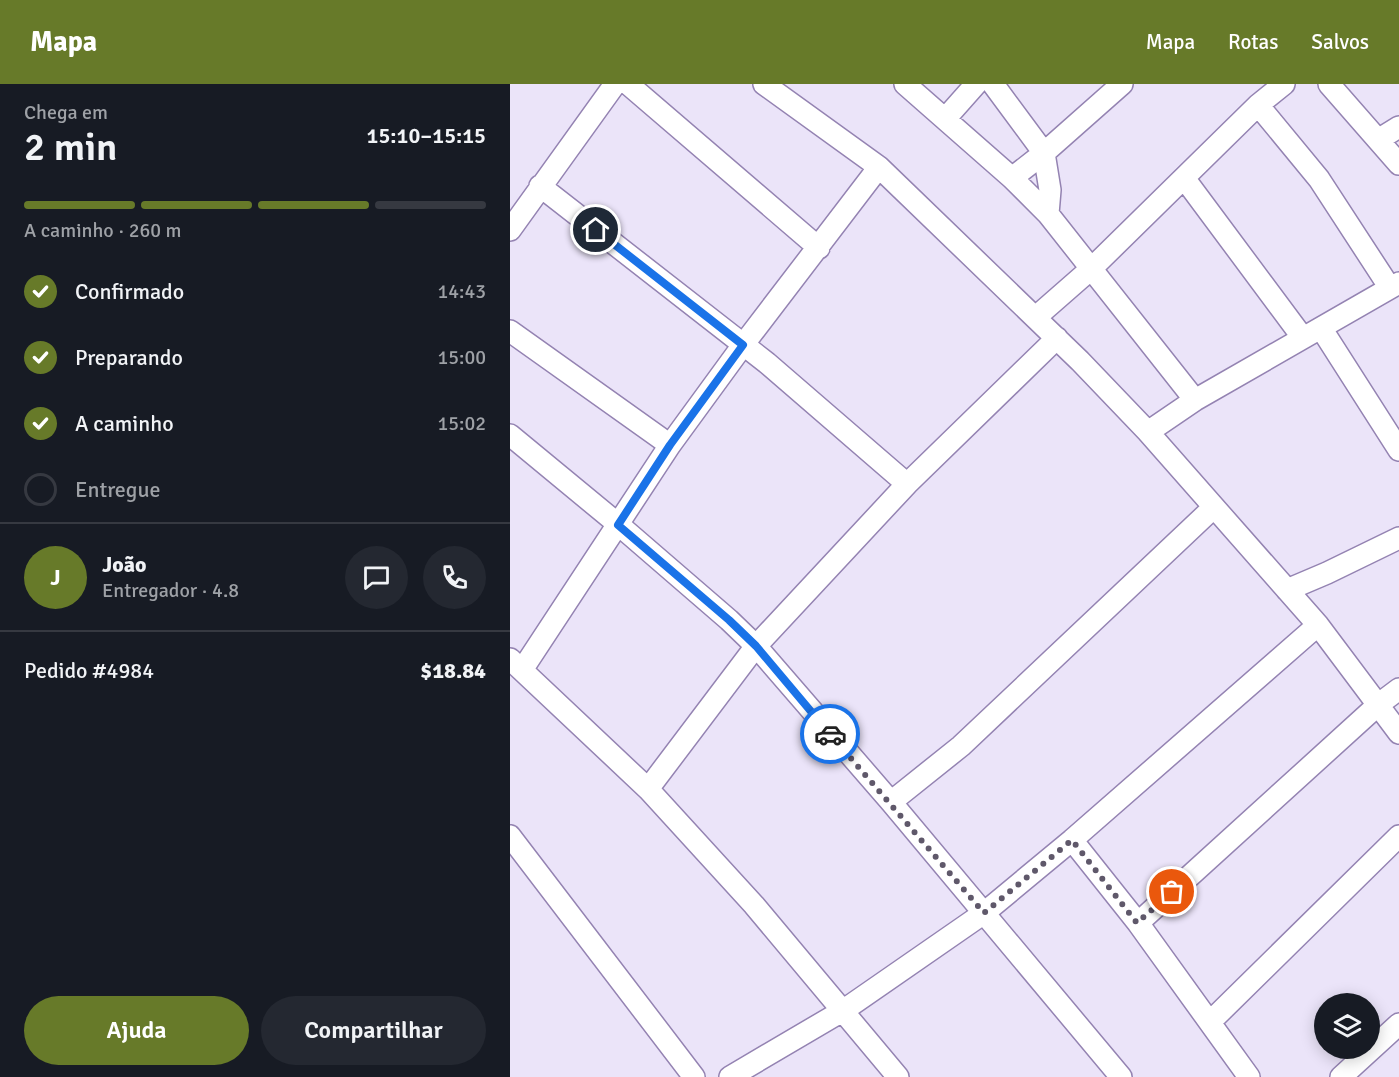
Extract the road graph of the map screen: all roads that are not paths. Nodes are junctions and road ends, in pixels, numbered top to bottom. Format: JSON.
{"nodes":[{"id":1,"x":615,"y":84,"type":"edge"},
{"id":2,"x":628,"y":84,"type":"edge"},
{"id":3,"x":764,"y":84,"type":"edge"},
{"id":4,"x":905,"y":84,"type":"edge"},
{"id":5,"x":976,"y":84,"type":"edge"},
{"id":6,"x":993,"y":84,"type":"edge"},
{"id":7,"x":1122,"y":84,"type":"edge"},
{"id":8,"x":1284,"y":84,"type":"edge"},
{"id":9,"x":1329,"y":84,"type":"edge"},
{"id":10,"x":1258,"y":105,"type":"junction"},
{"id":11,"x":945,"y":119,"type":"junction"},
{"id":12,"x":1399,"y":126,"type":"edge"},
{"id":13,"x":1378,"y":140,"type":"junction"},
{"id":14,"x":1044,"y":153,"type":"junction"},
{"id":15,"x":1399,"y":164,"type":"edge"},
{"id":16,"x":879,"y":167,"type":"junction"},
{"id":17,"x":1012,"y":178,"type":"junction"},
{"id":18,"x":1184,"y":178,"type":"junction"},
{"id":19,"x":540,"y":186,"type":"junction"},
{"id":20,"x":1048,"y":214,"type":"junction"},
{"id":21,"x":510,"y":230,"type":"edge"},
{"id":22,"x":819,"y":248,"type":"junction"},
{"id":23,"x":1092,"y":268,"type":"junction"},
{"id":24,"x":1394,"y":285,"type":"edge"},
{"id":25,"x":1036,"y":317,"type":"junction"},
{"id":26,"x":510,"y":331,"type":"edge"},
{"id":27,"x":1312,"y":333,"type":"junction"},
{"id":28,"x":1057,"y":338,"type":"junction"},
{"id":29,"x":743,"y":345,"type":"junction"},
{"id":30,"x":1195,"y":400,"type":"junction"},
{"id":31,"x":1148,"y":432,"type":"junction"},
{"id":32,"x":510,"y":435,"type":"edge"},
{"id":33,"x":670,"y":445,"type":"junction"},
{"id":34,"x":1399,"y":450,"type":"edge"},
{"id":35,"x":907,"y":484,"type":"junction"},
{"id":36,"x":1214,"y":507,"type":"junction"},
{"id":37,"x":618,"y":525,"type":"junction"},
{"id":38,"x":1399,"y":537,"type":"edge"},
{"id":39,"x":1287,"y":590,"type":"junction"},
{"id":40,"x":1318,"y":625,"type":"junction"},
{"id":41,"x":756,"y":646,"type":"junction"},
{"id":42,"x":516,"y":665,"type":"edge"},
{"id":43,"x":1399,"y":689,"type":"edge"},
{"id":44,"x":1379,"y":704,"type":"junction"},
{"id":45,"x":1399,"y":733,"type":"edge"},
{"id":46,"x":648,"y":789,"type":"junction"},
{"id":47,"x":891,"y":802,"type":"junction"},
{"id":48,"x":510,"y":836,"type":"edge"},
{"id":49,"x":1399,"y":836,"type":"edge"},
{"id":50,"x":1072,"y":840,"type":"junction"},
{"id":51,"x":984,"y":913,"type":"junction"},
{"id":52,"x":1137,"y":923,"type":"junction"},
{"id":53,"x":844,"y":1010,"type":"junction"},
{"id":54,"x":1210,"y":1022,"type":"junction"},
{"id":55,"x":1399,"y":1024,"type":"edge"},
{"id":56,"x":694,"y":1077,"type":"edge"},
{"id":57,"x":730,"y":1077,"type":"edge"},
{"id":58,"x":898,"y":1077,"type":"edge"},
{"id":59,"x":1120,"y":1077,"type":"edge"},
{"id":60,"x":1249,"y":1077,"type":"edge"},
{"id":61,"x":1341,"y":1077,"type":"edge"}],
"edges":[{"from":1,"to":19,"type":"street"},
{"from":2,"to":22,"type":"street"},
{"from":3,"to":16,"type":"street"},
{"from":4,"to":11,"type":"street"},
{"from":5,"to":11,"type":"street"},
{"from":6,"to":14,"type":"street"},
{"from":7,"to":14,"type":"street"},
{"from":8,"to":10,"type":"street"},
{"from":9,"to":13,"type":"street"},
{"from":10,"to":18,"type":"street"},
{"from":10,"to":24,"type":"street"},
{"from":11,"to":17,"type":"street"},
{"from":12,"to":13,"type":"street"},
{"from":13,"to":15,"type":"street"},
{"from":14,"to":17,"type":"street"},
{"from":14,"to":20,"type":"street"},
{"from":16,"to":22,"type":"street"},
{"from":16,"to":25,"type":"street"},
{"from":17,"to":20,"type":"street"},
{"from":18,"to":23,"type":"street"},
{"from":18,"to":27,"type":"street"},
{"from":19,"to":21,"type":"street"},
{"from":19,"to":29,"type":"street"},
{"from":20,"to":23,"type":"street"},
{"from":22,"to":29,"type":"street"},
{"from":23,"to":25,"type":"street"},
{"from":23,"to":30,"type":"street"},
{"from":24,"to":27,"type":"street"},
{"from":25,"to":28,"type":"street"},
{"from":26,"to":33,"type":"street"},
{"from":27,"to":30,"type":"street"},
{"from":27,"to":34,"type":"street"},
{"from":28,"to":31,"type":"street"},
{"from":28,"to":35,"type":"street"},
{"from":29,"to":33,"type":"street"},
{"from":29,"to":35,"type":"street"},
{"from":30,"to":31,"type":"street"},
{"from":31,"to":36,"type":"street"},
{"from":32,"to":37,"type":"street"},
{"from":33,"to":37,"type":"street"},
{"from":35,"to":41,"type":"street"},
{"from":36,"to":39,"type":"street"},
{"from":36,"to":47,"type":"street"},
{"from":37,"to":41,"type":"street"},
{"from":37,"to":42,"type":"street"},
{"from":38,"to":39,"type":"street"},
{"from":39,"to":40,"type":"street"},
{"from":40,"to":44,"type":"street"},
{"from":40,"to":50,"type":"street"},
{"from":41,"to":46,"type":"street"},
{"from":41,"to":47,"type":"street"},
{"from":42,"to":46,"type":"street"},
{"from":43,"to":44,"type":"street"},
{"from":44,"to":45,"type":"street"},
{"from":44,"to":52,"type":"street"},
{"from":46,"to":53,"type":"street"},
{"from":47,"to":51,"type":"street"},
{"from":48,"to":56,"type":"street"},
{"from":49,"to":54,"type":"street"},
{"from":50,"to":51,"type":"street"},
{"from":50,"to":52,"type":"street"},
{"from":51,"to":53,"type":"street"},
{"from":51,"to":59,"type":"street"},
{"from":52,"to":54,"type":"street"},
{"from":53,"to":57,"type":"street"},
{"from":53,"to":58,"type":"street"},
{"from":54,"to":60,"type":"street"},
{"from":55,"to":61,"type":"street"}]}
